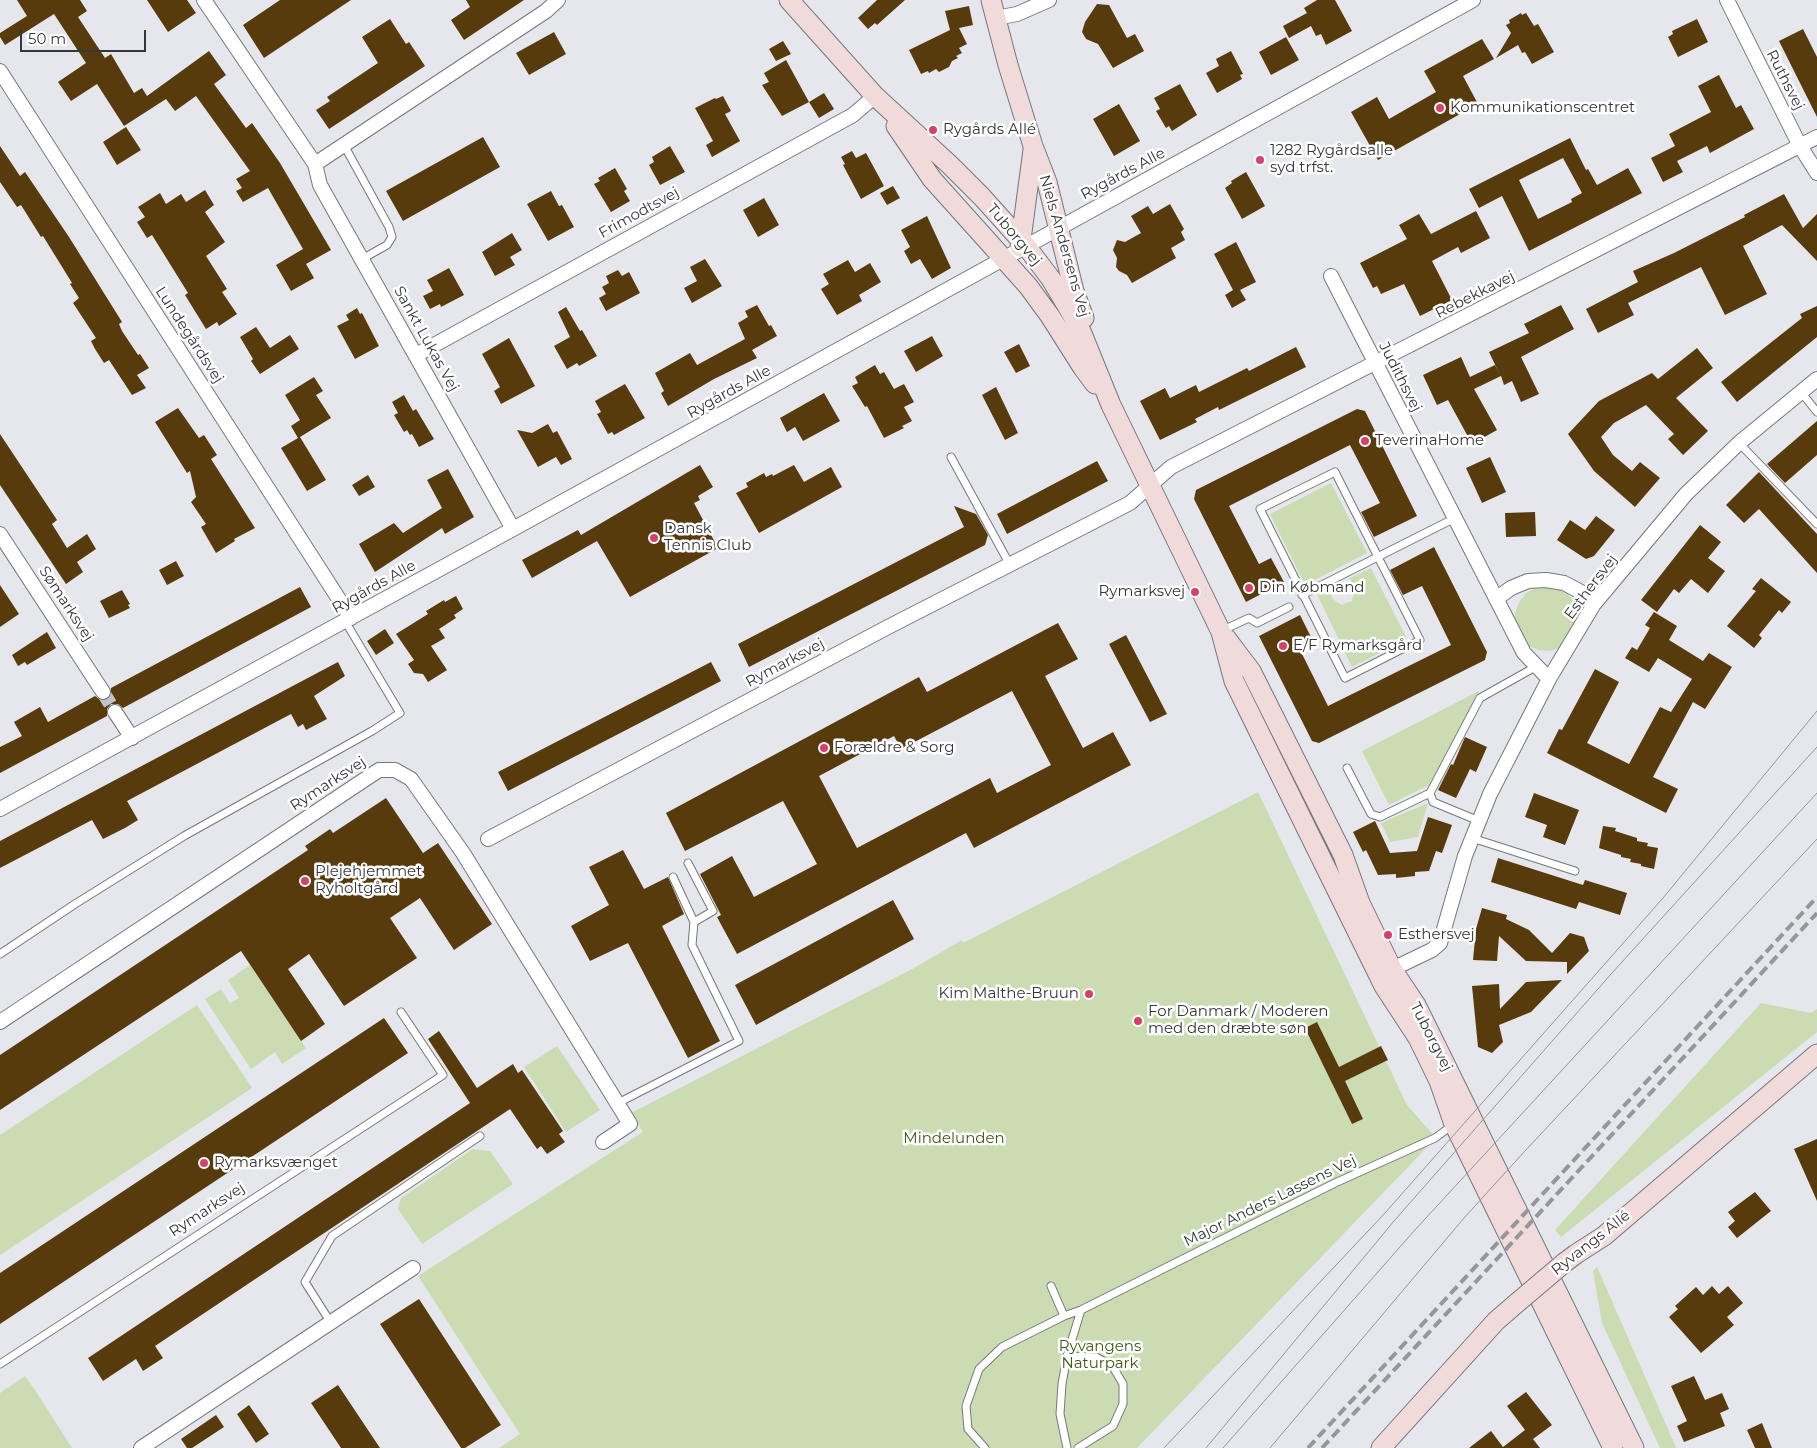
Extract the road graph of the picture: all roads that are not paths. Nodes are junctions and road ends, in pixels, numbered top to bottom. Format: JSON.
{"nodes":[{"id":1,"x":204,"y":0,"type":"edge"},
{"id":2,"x":558,"y":0,"type":"edge"},
{"id":3,"x":789,"y":0,"type":"edge"},
{"id":4,"x":1049,"y":0,"type":"edge"},
{"id":5,"x":1472,"y":0,"type":"edge"},
{"id":6,"x":1727,"y":0,"type":"edge"},
{"id":7,"x":994,"y":9,"type":"edge"},
{"id":8,"x":0,"y":70,"type":"edge"},
{"id":9,"x":875,"y":96,"type":"junction"},
{"id":10,"x":1817,"y":137,"type":"edge"},
{"id":11,"x":344,"y":145,"type":"junction"},
{"id":12,"x":1033,"y":146,"type":"junction"},
{"id":13,"x":1800,"y":146,"type":"junction"},
{"id":14,"x":314,"y":164,"type":"junction"},
{"id":15,"x":1817,"y":173,"type":"edge"},
{"id":16,"x":1059,"y":227,"type":"junction"},
{"id":17,"x":1018,"y":248,"type":"junction"},
{"id":18,"x":362,"y":259,"type":"junction"},
{"id":19,"x":1331,"y":276,"type":"dead end"},
{"id":20,"x":1025,"y":282,"type":"joint"},
{"id":21,"x":416,"y":355,"type":"junction"},
{"id":22,"x":1375,"y":364,"type":"junction"},
{"id":23,"x":1817,"y":380,"type":"edge"},
{"id":24,"x":1801,"y":392,"type":"junction"},
{"id":25,"x":1111,"y":405,"type":"junction"},
{"id":26,"x":1817,"y":412,"type":"edge"},
{"id":27,"x":1739,"y":443,"type":"junction"},
{"id":28,"x":951,"y":457,"type":"dead end"},
{"id":29,"x":1150,"y":486,"type":"junction"},
{"id":30,"x":1455,"y":518,"type":"junction"},
{"id":31,"x":1817,"y":524,"type":"edge"},
{"id":32,"x":513,"y":529,"type":"junction"},
{"id":33,"x":0,"y":534,"type":"edge"},
{"id":34,"x":1378,"y":557,"type":"junction"},
{"id":35,"x":1011,"y":565,"type":"junction"},
{"id":36,"x":1302,"y":595,"type":"junction"},
{"id":37,"x":1496,"y":599,"type":"junction"},
{"id":38,"x":1594,"y":604,"type":"junction"},
{"id":39,"x":1289,"y":607,"type":"dead end"},
{"id":40,"x":348,"y":619,"type":"junction"},
{"id":41,"x":1221,"y":632,"type":"junction"},
{"id":42,"x":1537,"y":666,"type":"junction"},
{"id":43,"x":1548,"y":679,"type":"junction"},
{"id":44,"x":103,"y":692,"type":"tunnel mouth"},
{"id":45,"x":115,"y":712,"type":"tunnel mouth"},
{"id":46,"x":132,"y":738,"type":"junction"},
{"id":47,"x":1348,"y":768,"type":"dead end"},
{"id":48,"x":1430,"y":793,"type":"junction"},
{"id":49,"x":0,"y":810,"type":"edge"},
{"id":50,"x":1479,"y":821,"type":"junction"},
{"id":51,"x":1472,"y":838,"type":"junction"},
{"id":52,"x":488,"y":839,"type":"dead end"},
{"id":53,"x":688,"y":863,"type":"dead end"},
{"id":54,"x":1575,"y":871,"type":"dead end"},
{"id":55,"x":673,"y":877,"type":"dead end"},
{"id":56,"x":694,"y":922,"type":"junction"},
{"id":57,"x":0,"y":954,"type":"edge"},
{"id":58,"x":1386,"y":972,"type":"junction"},
{"id":59,"x":401,"y":1012,"type":"dead end"},
{"id":60,"x":0,"y":1022,"type":"edge"},
{"id":61,"x":1815,"y":1061,"type":"edge"},
{"id":62,"x":618,"y":1103,"type":"junction"},
{"id":63,"x":1469,"y":1114,"type":"junction"},
{"id":64,"x":1454,"y":1124,"type":"junction"},
{"id":65,"x":480,"y":1136,"type":"dead end"},
{"id":66,"x":603,"y":1142,"type":"dead end"},
{"id":67,"x":413,"y":1268,"type":"dead end"},
{"id":68,"x":1051,"y":1286,"type":"dead end"},
{"id":69,"x":1081,"y":1310,"type":"junction"},
{"id":70,"x":1064,"y":1316,"type":"junction"},
{"id":71,"x":331,"y":1323,"type":"junction"},
{"id":72,"x":1067,"y":1356,"type":"junction"},
{"id":73,"x":0,"y":1364,"type":"edge"},
{"id":74,"x":141,"y":1448,"type":"edge"},
{"id":75,"x":985,"y":1448,"type":"edge"},
{"id":76,"x":1066,"y":1448,"type":"edge"},
{"id":77,"x":1078,"y":1448,"type":"edge"},
{"id":78,"x":1381,"y":1448,"type":"edge"},
{"id":79,"x":1613,"y":1448,"type":"edge"},
{"id":80,"x":1634,"y":1448,"type":"edge"}],
"edges":[{"from":1,"to":14,"type":"street","name":"Sankt Lukas Vej"},
{"from":2,"to":11,"type":"street"},
{"from":3,"to":9,"type":"street","name":"Tuborgvej"},
{"from":4,"to":7,"type":"street"},
{"from":5,"to":16,"type":"street","name":"Rygårds Alle"},
{"from":6,"to":13,"type":"street","name":"Ruthsvej"},
{"from":7,"to":12,"type":"street","name":"Niels Andersens Vej"},
{"from":8,"to":40,"type":"street","name":"Lundegårdsvej"},
{"from":9,"to":17,"type":"street","name":"Tuborgvej"},
{"from":9,"to":17,"type":"street","name":"Tuborgvej"},
{"from":9,"to":21,"type":"street","name":"Frimodtsvej"},
{"from":10,"to":13,"type":"street","name":"Rebekkavej"},
{"from":11,"to":14,"type":"street"},
{"from":11,"to":18,"type":"lane"},
{"from":12,"to":16,"type":"street","name":"Niels Andersens Vej"},
{"from":12,"to":17,"type":"street","name":"Niels Andersens Vej"},
{"from":13,"to":15,"type":"street","name":"Ruthsvej"},
{"from":13,"to":22,"type":"street","name":"Rebekkavej"},
{"from":14,"to":18,"type":"street","name":"Sankt Lukas Vej"},
{"from":16,"to":17,"type":"street","name":"Rygårds Alle"},
{"from":16,"to":25,"type":"street","name":"Niels Andersens Vej"},
{"from":17,"to":20,"type":"street","name":"Niels Andersens Vej"},
{"from":17,"to":25,"type":"street","name":"Tuborgvej"},
{"from":17,"to":32,"type":"street","name":"Rygårds Alle"},
{"from":18,"to":21,"type":"street","name":"Sankt Lukas Vej"},
{"from":19,"to":22,"type":"street","name":"Judithsvej"},
{"from":20,"to":25,"type":"street","name":"Tuborgvej"},
{"from":21,"to":32,"type":"street","name":"Sankt Lukas Vej"},
{"from":22,"to":29,"type":"street","name":"Rebekkavej"},
{"from":22,"to":30,"type":"street","name":"Judithsvej"},
{"from":23,"to":24,"type":"street","name":"Esthersvej"},
{"from":24,"to":26,"type":"lane"},
{"from":24,"to":27,"type":"street","name":"Esthersvej"},
{"from":25,"to":29,"type":"street","name":"Tuborgvej"},
{"from":27,"to":31,"type":"lane"},
{"from":27,"to":38,"type":"street","name":"Esthersvej"},
{"from":28,"to":35,"type":"lane"},
{"from":29,"to":35,"type":"street","name":"Rymarksvej"},
{"from":29,"to":41,"type":"street","name":"Tuborgvej"},
{"from":30,"to":34,"type":"lane"},
{"from":30,"to":37,"type":"street","name":"Judithsvej"},
{"from":32,"to":40,"type":"street","name":"Rygårds Alle"},
{"from":33,"to":44,"type":"street","name":"Sømarksvej"},
{"from":34,"to":36,"type":"lane"},
{"from":34,"to":36,"type":"lane"},
{"from":34,"to":36,"type":"lane"},
{"from":35,"to":52,"type":"street","name":"Rymarksvej"},
{"from":37,"to":38,"type":"street"},
{"from":37,"to":42,"type":"street","name":"Judithsvej"},
{"from":38,"to":43,"type":"street","name":"Esthersvej"},
{"from":39,"to":41,"type":"lane"},
{"from":40,"to":46,"type":"street","name":"Rygårds Alle"},
{"from":40,"to":57,"type":"lane"},
{"from":41,"to":58,"type":"street","name":"Tuborgvej"},
{"from":42,"to":43,"type":"street","name":"Judithsvej"},
{"from":42,"to":48,"type":"lane"},
{"from":43,"to":50,"type":"street","name":"Esthersvej"},
{"from":45,"to":46,"type":"street"},
{"from":46,"to":49,"type":"street","name":"Rygårds Alle"},
{"from":47,"to":48,"type":"lane"},
{"from":48,"to":50,"type":"lane"},
{"from":50,"to":51,"type":"street","name":"Esthersvej"},
{"from":51,"to":54,"type":"lane"},
{"from":51,"to":58,"type":"street","name":"Esthersvej"},
{"from":53,"to":56,"type":"lane"},
{"from":55,"to":56,"type":"lane"},
{"from":56,"to":62,"type":"lane"},
{"from":58,"to":63,"type":"street","name":"Tuborgvej"},
{"from":58,"to":64,"type":"street","name":"Tuborgvej"},
{"from":59,"to":73,"type":"lane","name":"Rymarksvej"},
{"from":60,"to":62,"type":"street","name":"Rymarksvej"},
{"from":61,"to":78,"type":"street","name":"Ryvangs Allé","bridge":true},
{"from":62,"to":66,"type":"street","name":"Rymarksvej"},
{"from":63,"to":64,"type":"lane","name":"Major Anders Lassens Vej"},
{"from":63,"to":80,"type":"street","name":"Tuborgvej"},
{"from":64,"to":69,"type":"lane","name":"Major Anders Lassens Vej"},
{"from":64,"to":79,"type":"street","name":"Tuborgvej"},
{"from":65,"to":71,"type":"lane"},
{"from":67,"to":71,"type":"street"},
{"from":68,"to":70,"type":"lane"},
{"from":69,"to":70,"type":"lane","name":"Major Anders Lassens Vej"},
{"from":69,"to":72,"type":"lane"},
{"from":70,"to":75,"type":"lane","name":"Major Anders Lassens Vej"},
{"from":71,"to":74,"type":"street"},
{"from":72,"to":76,"type":"lane"},
{"from":72,"to":77,"type":"lane"}]}
